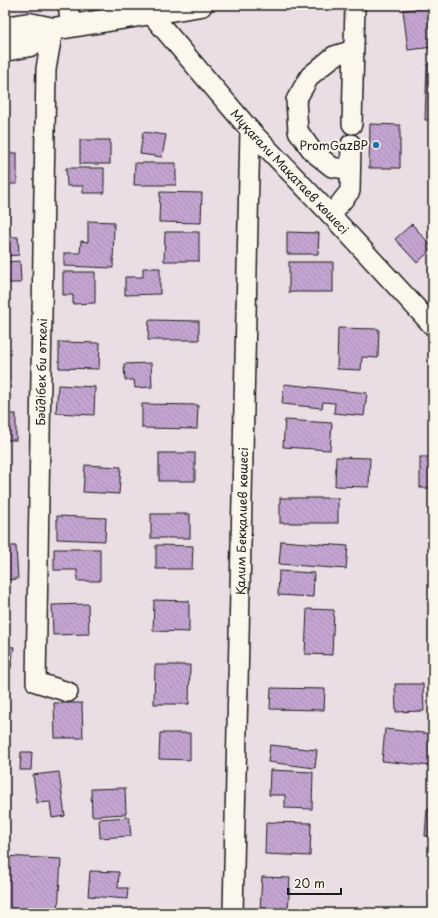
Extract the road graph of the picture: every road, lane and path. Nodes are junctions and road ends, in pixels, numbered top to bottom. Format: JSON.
{"nodes":[{"id":1,"x":201,"y":5,"type":"edge"},
{"id":2,"x":355,"y":5,"type":"edge"},
{"id":3,"x":151,"y":14,"type":"junction"},
{"id":4,"x":64,"y":20,"type":"edge"},
{"id":5,"x":5,"y":28,"type":"edge"},
{"id":6,"x":5,"y":50,"type":"edge"},
{"id":7,"x":353,"y":50,"type":"junction"},
{"id":8,"x":352,"y":124,"type":"dead end"},
{"id":9,"x":250,"y":130,"type":"junction"},
{"id":10,"x":351,"y":144,"type":"dead end"},
{"id":11,"x":350,"y":170,"type":"junction"},
{"id":12,"x":331,"y":215,"type":"junction"},
{"id":13,"x":433,"y":326,"type":"edge"},
{"id":14,"x":68,"y":692,"type":"dead end"},
{"id":15,"x":233,"y":913,"type":"edge"}],
"edges":[{"from":1,"to":3,"type":"main road"},
{"from":2,"to":7,"type":"street"},
{"from":3,"to":4,"type":"main road"},
{"from":3,"to":9,"type":"street","name":"Мұқағали Мақатаев көшесі"},
{"from":4,"to":5,"type":"main road"},
{"from":4,"to":6,"type":"main road"},
{"from":4,"to":14,"type":"street","name":"Бәйдібек би өткелі"},
{"from":7,"to":8,"type":"street"},
{"from":7,"to":11,"type":"street"},
{"from":9,"to":12,"type":"street","name":"Мұқағали Мақатаев көшесі"},
{"from":9,"to":15,"type":"street","name":"Қалим Бекқалиев көшесі"},
{"from":10,"to":11,"type":"street"},
{"from":11,"to":12,"type":"street"},
{"from":12,"to":13,"type":"street","name":"Мұқағали Мақатаев көшесі"}]}
